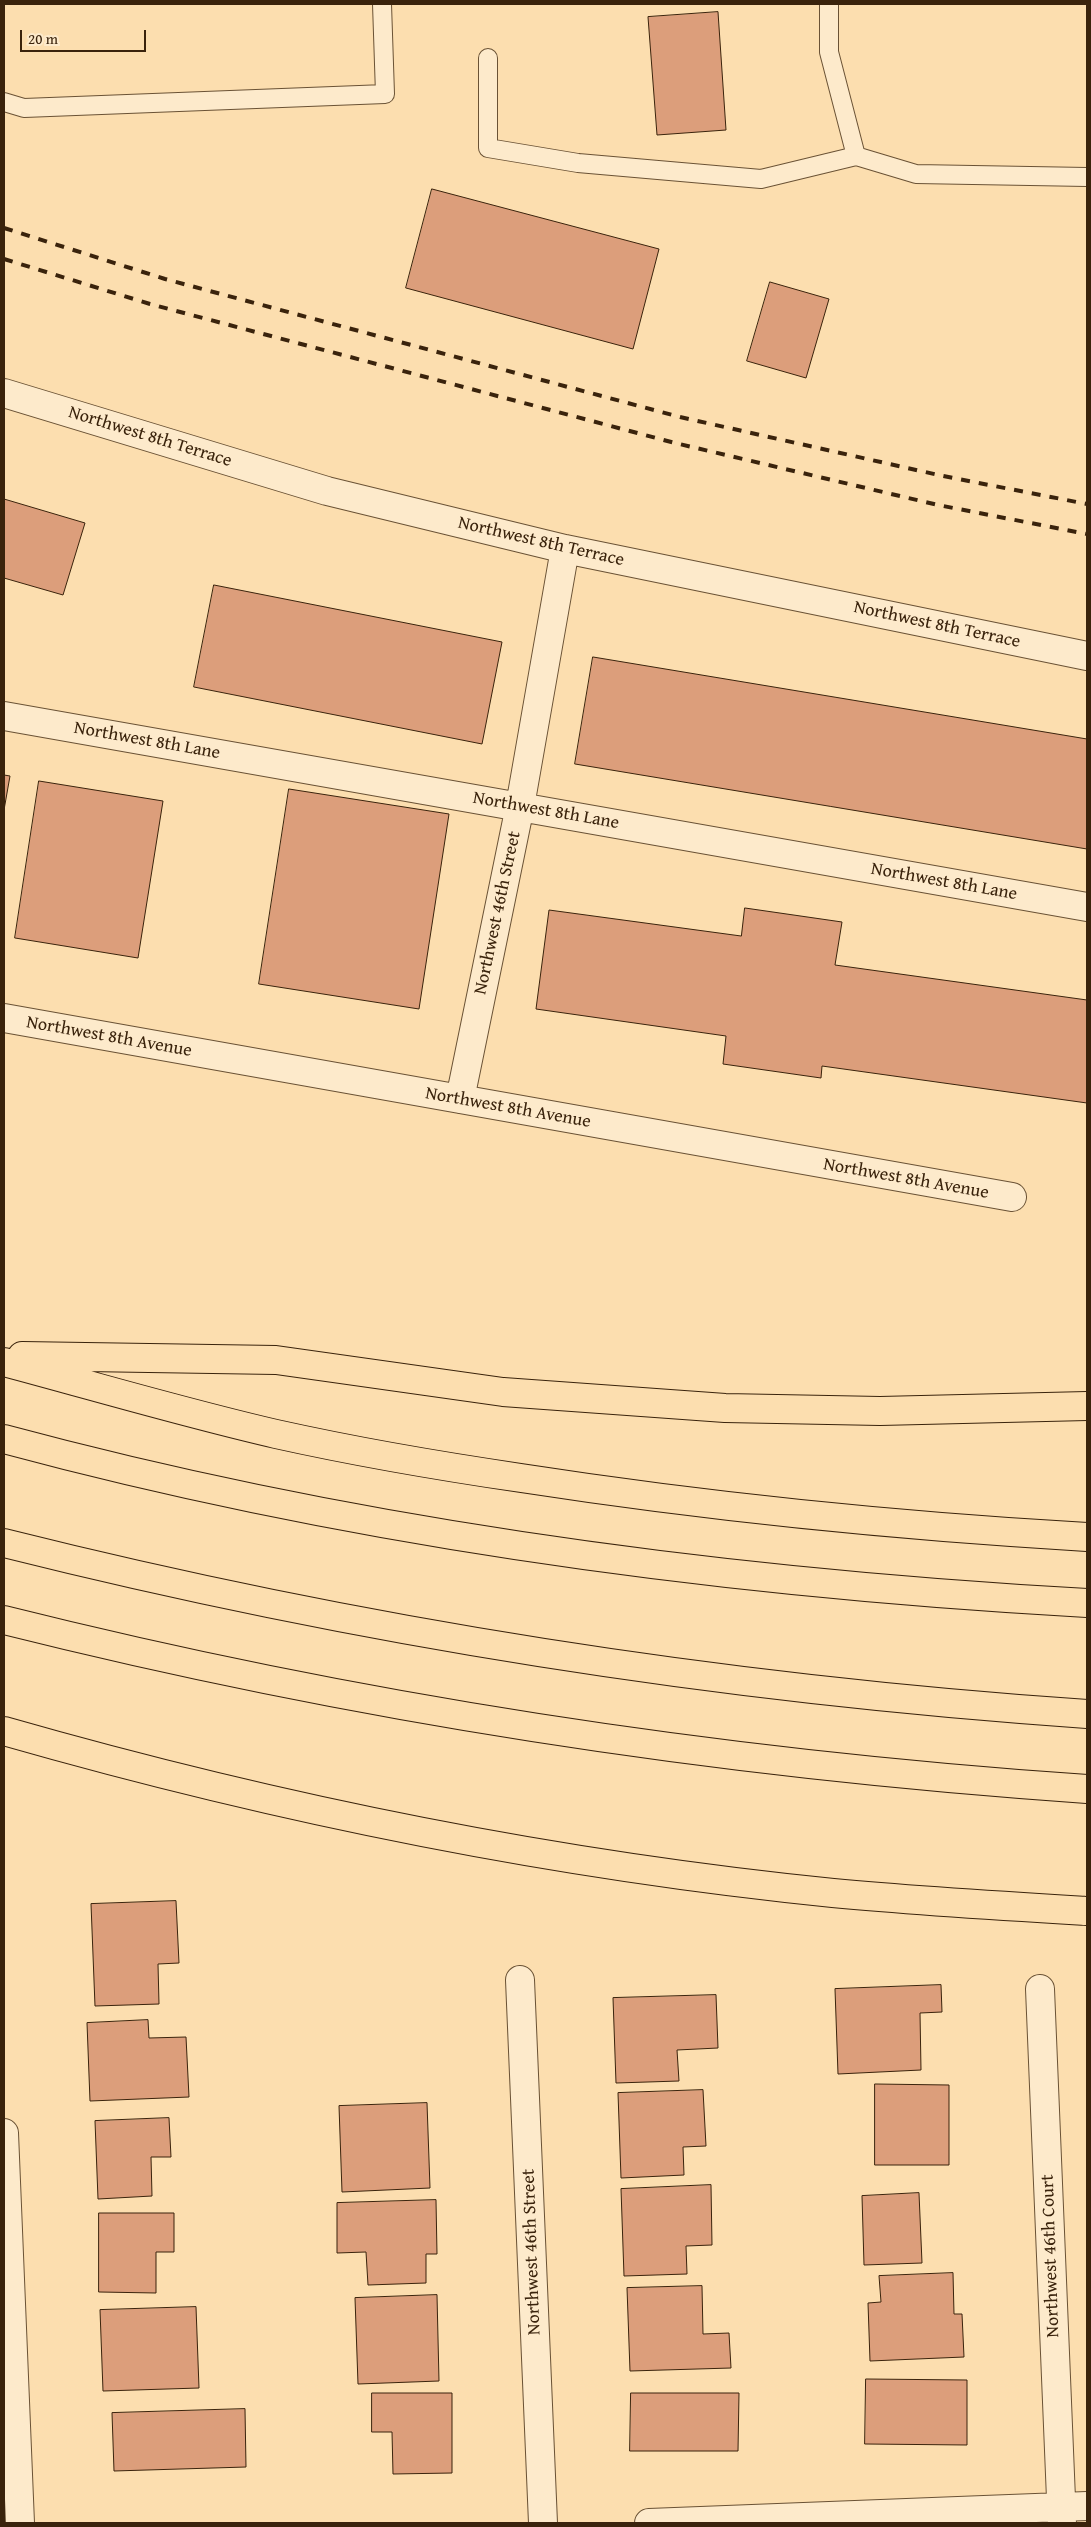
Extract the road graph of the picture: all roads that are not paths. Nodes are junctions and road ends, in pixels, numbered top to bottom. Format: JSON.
{"nodes":[{"id":1,"x":382,"y":4,"type":"edge"},
{"id":2,"x":829,"y":4,"type":"edge"},
{"id":3,"x":488,"y":58,"type":"dead end"},
{"id":4,"x":4,"y":102,"type":"edge"},
{"id":5,"x":856,"y":156,"type":"junction"},
{"id":6,"x":1087,"y":177,"type":"edge"},
{"id":7,"x":4,"y":393,"type":"edge"},
{"id":8,"x":565,"y":549,"type":"junction"},
{"id":9,"x":1087,"y":656,"type":"edge"},
{"id":10,"x":4,"y":716,"type":"edge"},
{"id":11,"x":520,"y":806,"type":"junction"},
{"id":12,"x":1087,"y":907,"type":"edge"},
{"id":13,"x":4,"y":1018,"type":"edge"},
{"id":14,"x":460,"y":1099,"type":"junction"},
{"id":15,"x":1012,"y":1197,"type":"dead end"},
{"id":16,"x":4,"y":1355,"type":"edge"},
{"id":17,"x":4,"y":1362,"type":"edge"},
{"id":18,"x":1087,"y":1406,"type":"edge"},
{"id":19,"x":4,"y":1439,"type":"edge"},
{"id":20,"x":1087,"y":1537,"type":"edge"},
{"id":21,"x":4,"y":1543,"type":"edge"},
{"id":22,"x":1087,"y":1603,"type":"edge"},
{"id":23,"x":4,"y":1620,"type":"edge"},
{"id":24,"x":1087,"y":1714,"type":"edge"},
{"id":25,"x":4,"y":1731,"type":"edge"},
{"id":26,"x":1087,"y":1789,"type":"edge"},
{"id":27,"x":1087,"y":1911,"type":"edge"},
{"id":28,"x":520,"y":1980,"type":"dead end"},
{"id":29,"x":1040,"y":1989,"type":"dead end"},
{"id":30,"x":4,"y":2133,"type":"edge"},
{"id":31,"x":1070,"y":2512,"type":"edge"},
{"id":32,"x":20,"y":2523,"type":"edge"},
{"id":33,"x":543,"y":2523,"type":"edge"},
{"id":34,"x":649,"y":2523,"type":"edge"}],
"edges":[{"from":1,"to":4,"type":"lane"},
{"from":2,"to":5,"type":"lane"},
{"from":3,"to":5,"type":"lane"},
{"from":5,"to":6,"type":"lane"},
{"from":7,"to":8,"type":"street","name":"Northwest 8th Terrace"},
{"from":8,"to":9,"type":"street","name":"Northwest 8th Terrace"},
{"from":8,"to":11,"type":"street","name":"Northwest 46th Street"},
{"from":10,"to":11,"type":"street","name":"Northwest 8th Lane"},
{"from":11,"to":12,"type":"street","name":"Northwest 8th Lane"},
{"from":11,"to":14,"type":"street","name":"Northwest 46th Street"},
{"from":13,"to":14,"type":"street","name":"Northwest 8th Avenue"},
{"from":14,"to":15,"type":"street","name":"Northwest 8th Avenue"},
{"from":16,"to":18,"type":"highway"},
{"from":17,"to":20,"type":"highway"},
{"from":19,"to":22,"type":"highway"},
{"from":21,"to":24,"type":"highway"},
{"from":23,"to":26,"type":"highway"},
{"from":25,"to":27,"type":"highway"},
{"from":28,"to":33,"type":"street","name":"Northwest 46th Street"},
{"from":29,"to":31,"type":"street","name":"Northwest 46th Court"},
{"from":30,"to":32,"type":"street"},
{"from":31,"to":34,"type":"street"}]}
